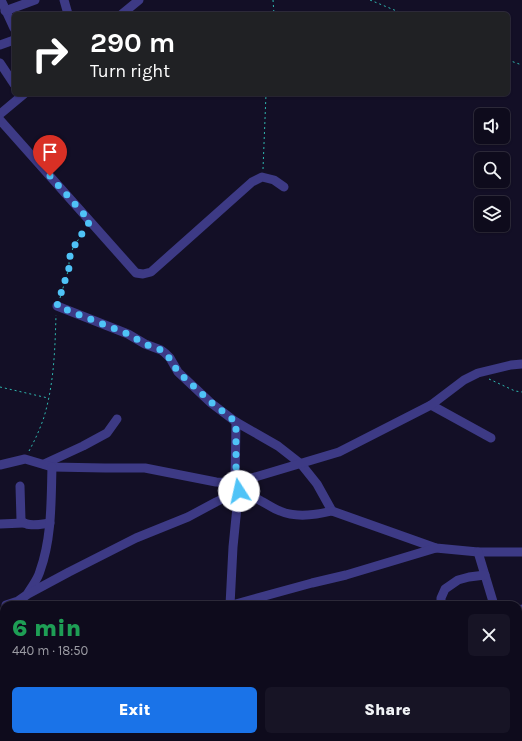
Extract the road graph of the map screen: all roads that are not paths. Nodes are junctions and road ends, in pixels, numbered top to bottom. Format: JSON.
{"nodes":[{"id":1,"x":1,"y":0,"type":"edge"},
{"id":2,"x":35,"y":0,"type":"edge"},
{"id":3,"x":64,"y":0,"type":"edge"},
{"id":4,"x":139,"y":0,"type":"edge"},
{"id":5,"x":5,"y":11,"type":"junction"},
{"id":6,"x":67,"y":12,"type":"edge"},
{"id":7,"x":124,"y":12,"type":"edge"},
{"id":8,"x":12,"y":24,"type":"edge"},
{"id":9,"x":12,"y":41,"type":"edge"},
{"id":10,"x":0,"y":45,"type":"edge"},
{"id":11,"x":0,"y":63,"type":"edge"},
{"id":12,"x":12,"y":81,"type":"edge"},
{"id":13,"x":21,"y":96,"type":"edge"},
{"id":14,"x":0,"y":114,"type":"edge"},
{"id":15,"x":0,"y":120,"type":"edge"},
{"id":16,"x":284,"y":187,"type":"dead end"},
{"id":17,"x":57,"y":306,"type":"road end"},
{"id":18,"x":522,"y":364,"type":"edge"},
{"id":19,"x":431,"y":405,"type":"junction"},
{"id":20,"x":118,"y":419,"type":"dead end"},
{"id":21,"x":236,"y":422,"type":"junction"},
{"id":22,"x":491,"y":438,"type":"dead end"},
{"id":23,"x":301,"y":464,"type":"junction"},
{"id":24,"x":0,"y":465,"type":"edge"},
{"id":25,"x":48,"y":466,"type":"junction"},
{"id":26,"x":20,"y":486,"type":"dead end"},
{"id":27,"x":238,"y":487,"type":"junction"},
{"id":28,"x":332,"y":511,"type":"junction"},
{"id":29,"x":23,"y":523,"type":"junction"},
{"id":30,"x":50,"y":523,"type":"junction"},
{"id":31,"x":0,"y":524,"type":"edge"},
{"id":32,"x":436,"y":548,"type":"junction"},
{"id":33,"x":478,"y":552,"type":"junction"},
{"id":34,"x":522,"y":552,"type":"edge"},
{"id":35,"x":485,"y":575,"type":"junction"},
{"id":36,"x":28,"y":594,"type":"junction"},
{"id":37,"x":20,"y":601,"type":"edge"},
{"id":38,"x":231,"y":601,"type":"edge"},
{"id":39,"x":246,"y":601,"type":"edge"},
{"id":40,"x":441,"y":601,"type":"edge"},
{"id":41,"x":493,"y":601,"type":"edge"},
{"id":42,"x":35,"y":741,"type":"edge"},
{"id":43,"x":44,"y":741,"type":"edge"}],
"edges":[{"from":1,"to":5,"type":"street"},
{"from":2,"to":5,"type":"street"},
{"from":3,"to":6,"type":"street"},
{"from":4,"to":7,"type":"street"},
{"from":5,"to":8,"type":"street"},
{"from":9,"to":10,"type":"street"},
{"from":11,"to":12,"type":"street"},
{"from":13,"to":14,"type":"street"},
{"from":15,"to":16,"type":"street"},
{"from":17,"to":21,"type":"street"},
{"from":18,"to":19,"type":"street"},
{"from":19,"to":22,"type":"street"},
{"from":19,"to":23,"type":"street"},
{"from":20,"to":25,"type":"street"},
{"from":21,"to":23,"type":"street"},
{"from":21,"to":27,"type":"street"},
{"from":23,"to":27,"type":"street"},
{"from":23,"to":28,"type":"street"},
{"from":24,"to":25,"type":"street"},
{"from":25,"to":27,"type":"street"},
{"from":25,"to":30,"type":"street"},
{"from":26,"to":29,"type":"street"},
{"from":27,"to":28,"type":"street"},
{"from":27,"to":36,"type":"street"},
{"from":27,"to":38,"type":"street"},
{"from":28,"to":32,"type":"street"},
{"from":29,"to":30,"type":"street"},
{"from":29,"to":31,"type":"street"},
{"from":30,"to":36,"type":"street"},
{"from":32,"to":33,"type":"street"},
{"from":32,"to":39,"type":"street"},
{"from":33,"to":34,"type":"street"},
{"from":33,"to":35,"type":"street"},
{"from":35,"to":40,"type":"street"},
{"from":35,"to":41,"type":"street"},
{"from":36,"to":37,"type":"street"},
{"from":42,"to":43,"type":"street"}]}
